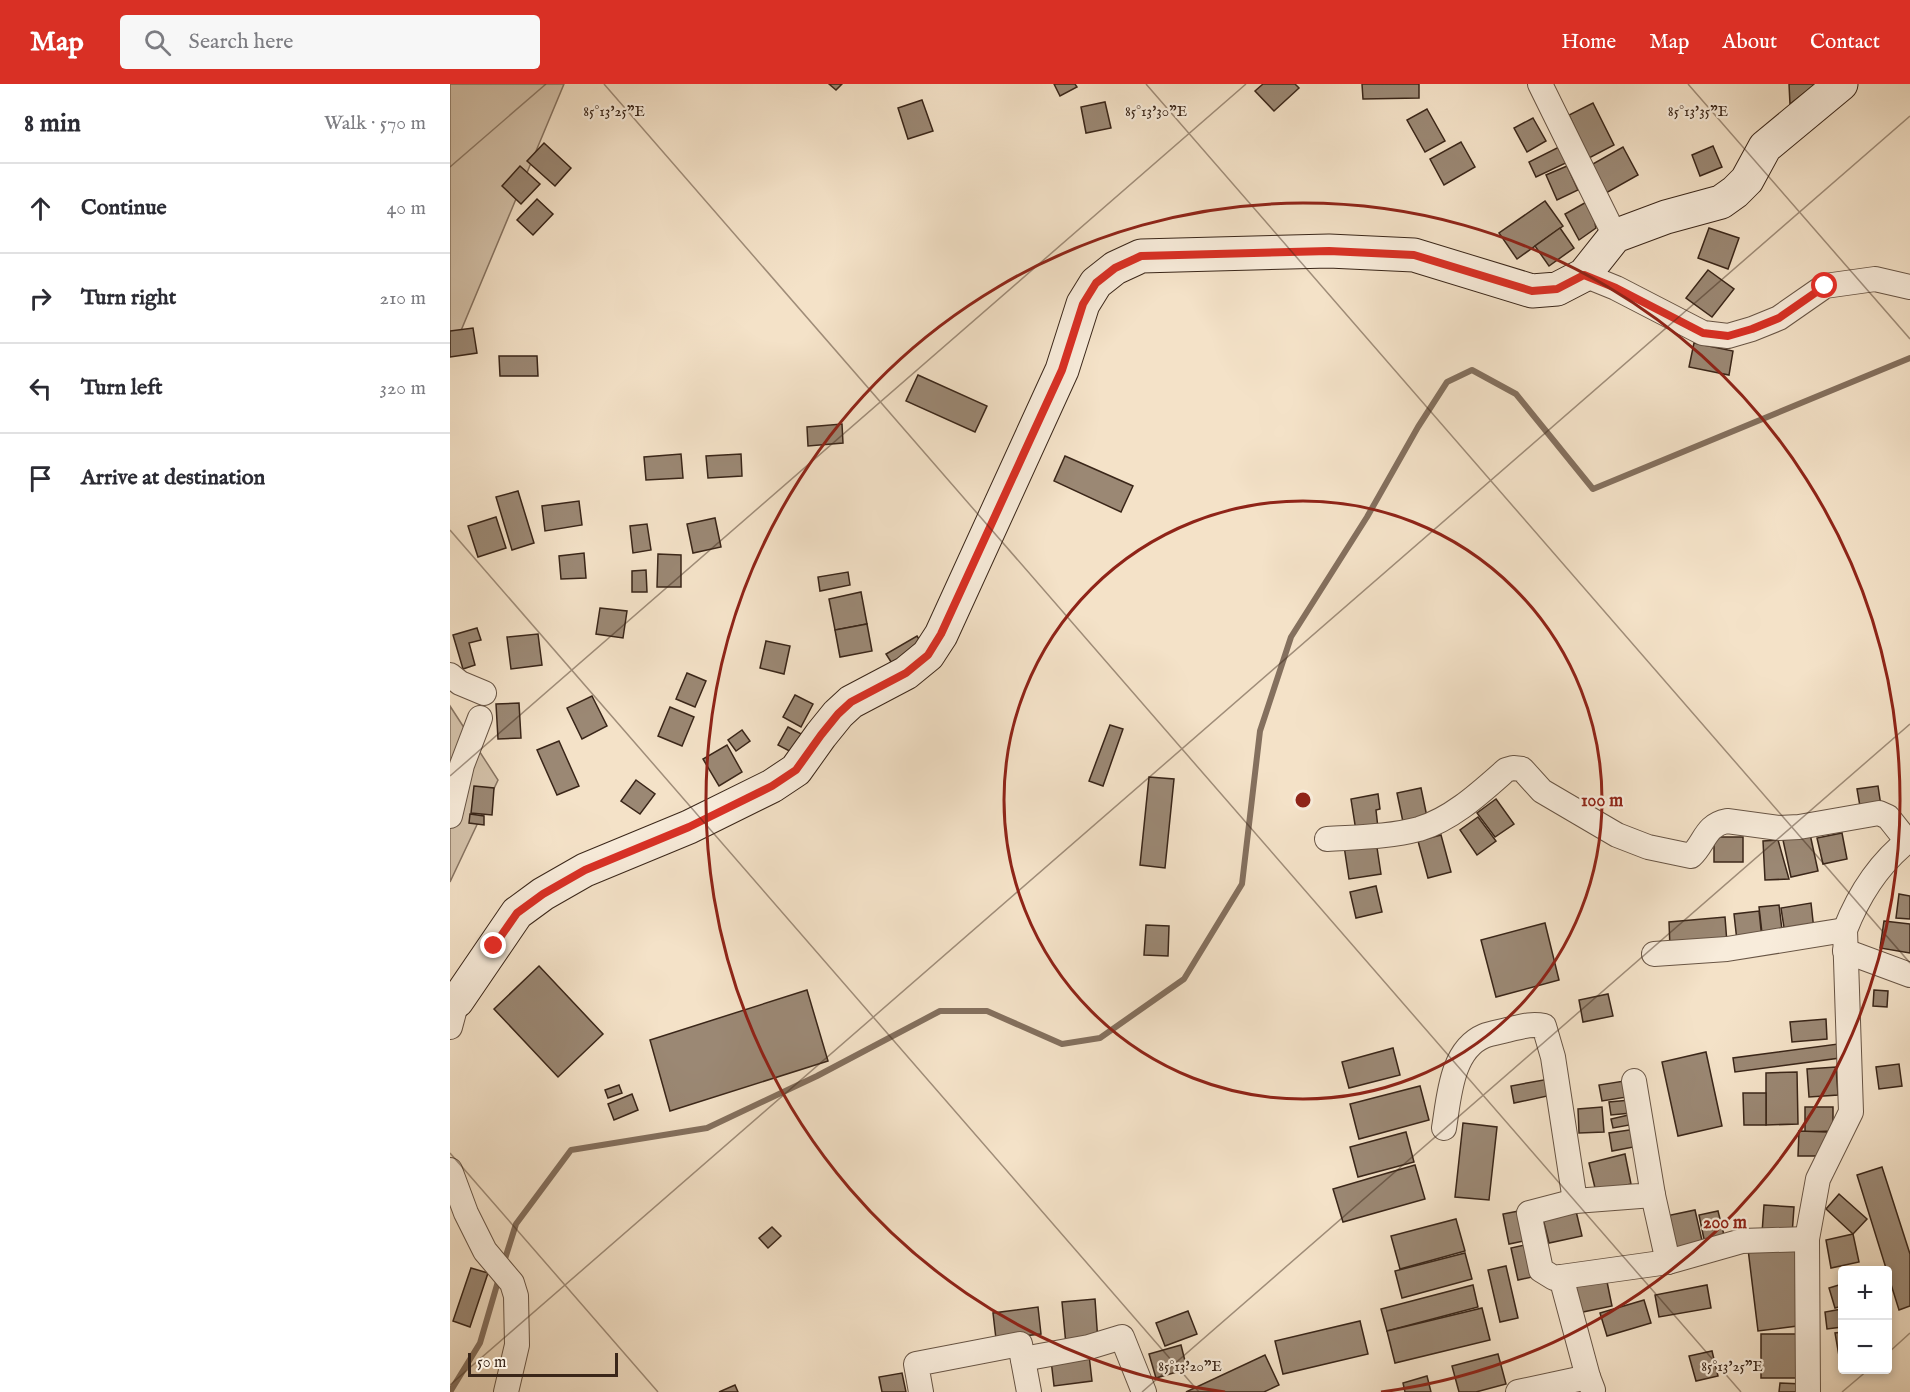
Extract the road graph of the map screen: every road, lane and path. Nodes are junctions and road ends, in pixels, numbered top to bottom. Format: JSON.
{"nodes":[{"id":1,"x":1540,"y":84,"type":"edge"},
{"id":2,"x":1841,"y":84,"type":"edge"},
{"id":3,"x":1615,"y":236,"type":"junction"},
{"id":4,"x":1584,"y":275,"type":"junction"},
{"id":5,"x":1910,"y":287,"type":"edge"},
{"id":6,"x":450,"y":675,"type":"edge"},
{"id":7,"x":483,"y":693,"type":"dead end"},
{"id":8,"x":480,"y":718,"type":"dead end"},
{"id":9,"x":450,"y":816,"type":"edge"},
{"id":10,"x":1327,"y":839,"type":"dead end"},
{"id":11,"x":1908,"y":840,"type":"edge"},
{"id":12,"x":1845,"y":940,"type":"junction"},
{"id":13,"x":1654,"y":954,"type":"dead end"},
{"id":14,"x":1910,"y":975,"type":"edge"},
{"id":15,"x":452,"y":1010,"type":"edge"},
{"id":16,"x":1634,"y":1081,"type":"dead end"},
{"id":17,"x":1444,"y":1128,"type":"dead end"},
{"id":18,"x":452,"y":1180,"type":"edge"},
{"id":19,"x":1653,"y":1195,"type":"junction"},
{"id":20,"x":1575,"y":1201,"type":"junction"},
{"id":21,"x":1808,"y":1239,"type":"junction"},
{"id":22,"x":1668,"y":1262,"type":"junction"},
{"id":23,"x":1561,"y":1277,"type":"junction"},
{"id":24,"x":1023,"y":1359,"type":"junction"},
{"id":25,"x":1591,"y":1384,"type":"edge"},
{"id":26,"x":506,"y":1392,"type":"edge"},
{"id":27,"x":921,"y":1392,"type":"edge"},
{"id":28,"x":1029,"y":1392,"type":"edge"},
{"id":29,"x":1144,"y":1392,"type":"edge"},
{"id":30,"x":1518,"y":1392,"type":"edge"},
{"id":31,"x":1808,"y":1392,"type":"edge"}],
"edges":[{"from":1,"to":3,"type":"street"},
{"from":2,"to":3,"type":"street"},
{"from":3,"to":4,"type":"street"},
{"from":4,"to":5,"type":"street"},
{"from":4,"to":15,"type":"street"},
{"from":6,"to":7,"type":"street"},
{"from":8,"to":9,"type":"street"},
{"from":10,"to":11,"type":"street"},
{"from":11,"to":12,"type":"street"},
{"from":12,"to":13,"type":"street"},
{"from":12,"to":14,"type":"street"},
{"from":12,"to":21,"type":"street"},
{"from":16,"to":19,"type":"street"},
{"from":17,"to":20,"type":"street"},
{"from":18,"to":26,"type":"street"},
{"from":19,"to":20,"type":"street"},
{"from":19,"to":22,"type":"street"},
{"from":20,"to":23,"type":"street"},
{"from":21,"to":22,"type":"street"},
{"from":21,"to":31,"type":"street"},
{"from":22,"to":23,"type":"street"},
{"from":23,"to":25,"type":"street"},
{"from":24,"to":27,"type":"street"},
{"from":24,"to":28,"type":"street"},
{"from":24,"to":29,"type":"street"},
{"from":25,"to":30,"type":"street"}]}
